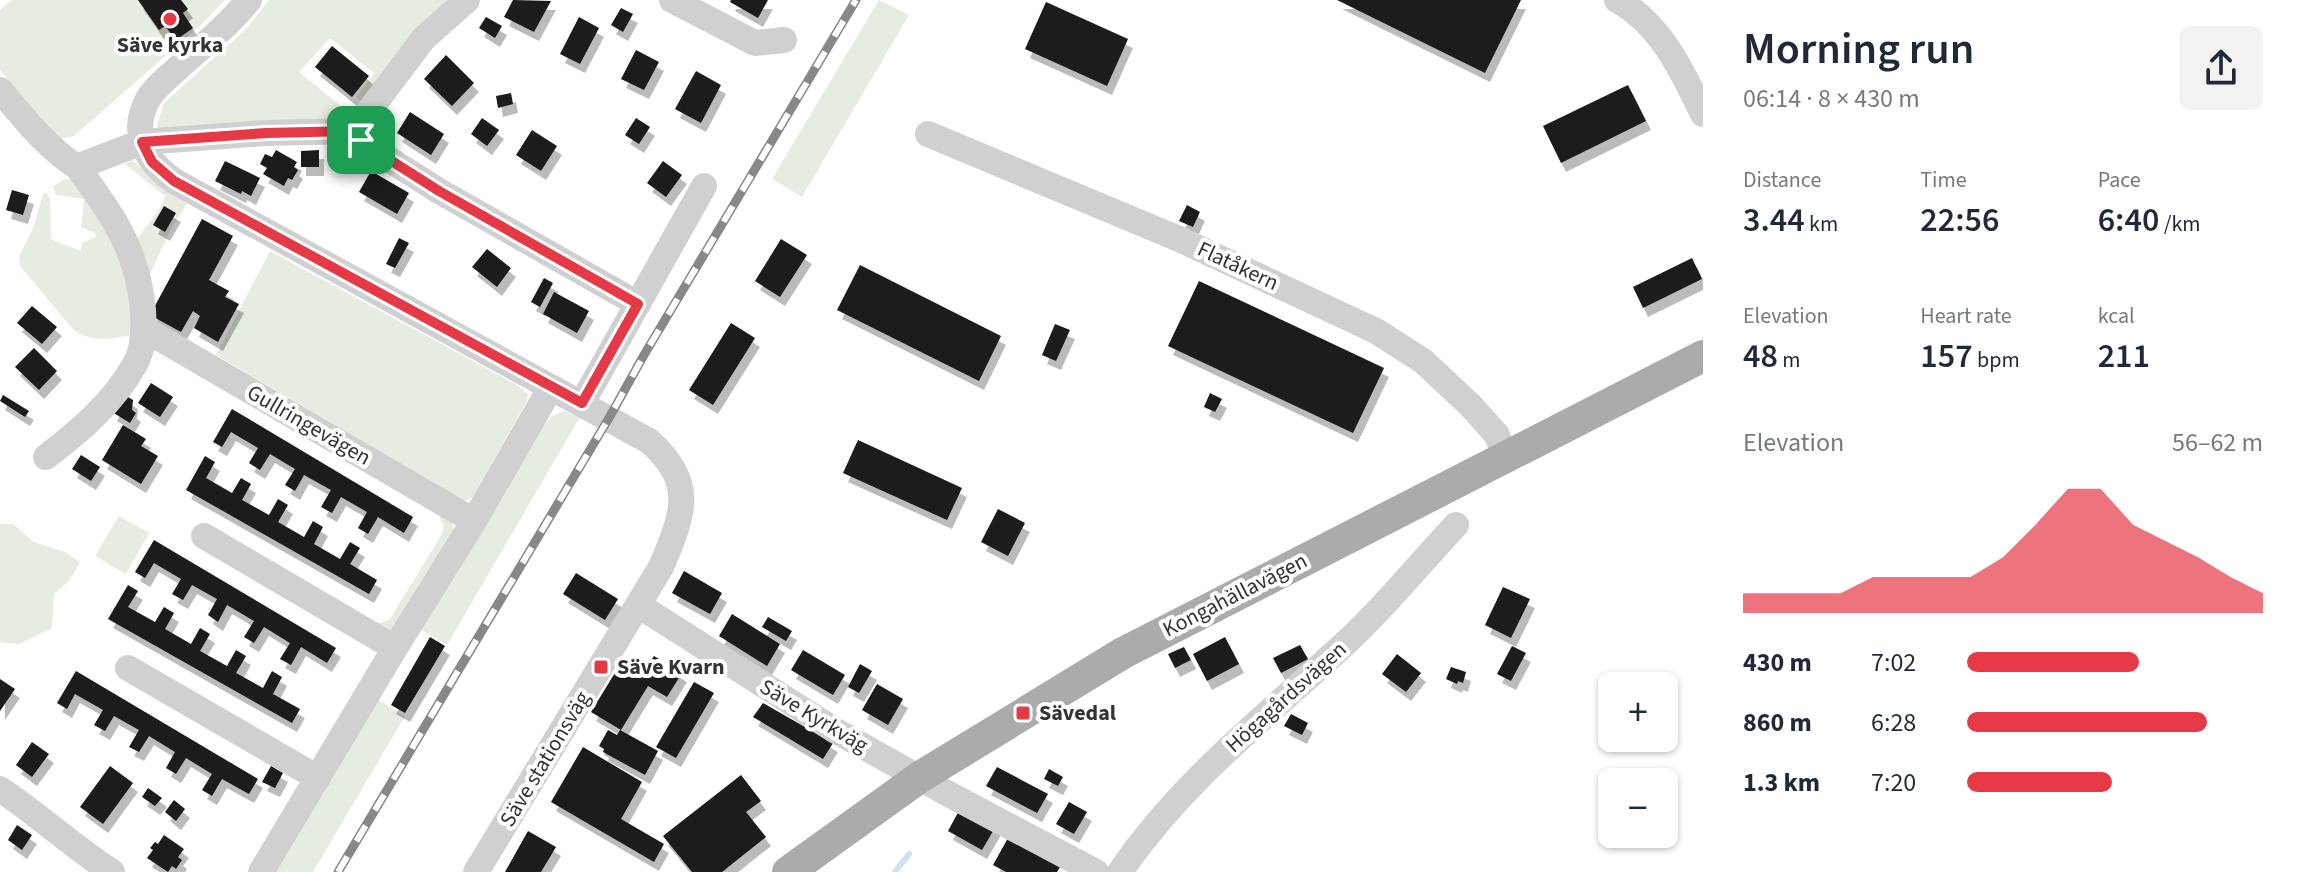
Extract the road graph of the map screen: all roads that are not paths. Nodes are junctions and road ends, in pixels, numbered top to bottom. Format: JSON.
{"nodes":[{"id":1,"x":249,"y":0,"type":"edge"},
{"id":2,"x":467,"y":0,"type":"edge"},
{"id":3,"x":672,"y":0,"type":"edge"},
{"id":4,"x":1617,"y":0,"type":"edge"},
{"id":5,"x":784,"y":40,"type":"dead end"},
{"id":6,"x":0,"y":90,"type":"edge"},
{"id":7,"x":1703,"y":114,"type":"edge"},
{"id":8,"x":354,"y":131,"type":"junction"},
{"id":9,"x":928,"y":134,"type":"dead end"},
{"id":10,"x":142,"y":142,"type":"junction"},
{"id":11,"x":77,"y":167,"type":"junction"},
{"id":12,"x":704,"y":186,"type":"dead end"},
{"id":13,"x":638,"y":304,"type":"junction"},
{"id":14,"x":144,"y":329,"type":"junction"},
{"id":15,"x":1703,"y":356,"type":"edge"},
{"id":16,"x":551,"y":387,"type":"junction"},
{"id":17,"x":582,"y":403,"type":"junction"},
{"id":18,"x":46,"y":457,"type":"dead end"},
{"id":19,"x":1505,"y":457,"type":"junction"},
{"id":20,"x":474,"y":521,"type":"junction"},
{"id":21,"x":1456,"y":525,"type":"dead end"},
{"id":22,"x":204,"y":536,"type":"dead end"},
{"id":23,"x":638,"y":605,"type":"junction"},
{"id":24,"x":395,"y":648,"type":"junction"},
{"id":25,"x":128,"y":668,"type":"dead end"},
{"id":26,"x":920,"y":777,"type":"junction"},
{"id":27,"x":318,"y":778,"type":"junction"},
{"id":28,"x":0,"y":789,"type":"edge"},
{"id":29,"x":112,"y":872,"type":"edge"},
{"id":30,"x":261,"y":872,"type":"edge"},
{"id":31,"x":476,"y":872,"type":"edge"},
{"id":32,"x":788,"y":872,"type":"edge"},
{"id":33,"x":1096,"y":872,"type":"edge"},
{"id":34,"x":1120,"y":872,"type":"edge"}],
"edges":[{"from":1,"to":10,"type":"street"},
{"from":2,"to":8,"type":"street"},
{"from":3,"to":5,"type":"street"},
{"from":4,"to":7,"type":"street"},
{"from":6,"to":11,"type":"street"},
{"from":8,"to":10,"type":"street"},
{"from":8,"to":13,"type":"street"},
{"from":9,"to":19,"type":"street","name":"Flatåkern"},
{"from":10,"to":11,"type":"street"},
{"from":10,"to":16,"type":"street"},
{"from":11,"to":14,"type":"street"},
{"from":12,"to":13,"type":"street"},
{"from":13,"to":17,"type":"street"},
{"from":14,"to":18,"type":"street"},
{"from":14,"to":20,"type":"street","name":"Gullringevägen"},
{"from":15,"to":19,"type":"main road","name":"Kongahällavägen"},
{"from":16,"to":17,"type":"street"},
{"from":16,"to":20,"type":"street"},
{"from":17,"to":23,"type":"street"},
{"from":19,"to":26,"type":"main road","name":"Kongahällavägen"},
{"from":20,"to":24,"type":"street"},
{"from":21,"to":34,"type":"street","name":"Högagårdsvägen"},
{"from":22,"to":24,"type":"street"},
{"from":23,"to":26,"type":"street","name":"Säve Kyrkväg"},
{"from":23,"to":31,"type":"street","name":"Säve stationsväg"},
{"from":24,"to":27,"type":"street"},
{"from":25,"to":27,"type":"street"},
{"from":26,"to":32,"type":"main road","name":"Kongahällavägen"},
{"from":26,"to":33,"type":"street"},
{"from":27,"to":30,"type":"street"},
{"from":28,"to":29,"type":"street"}]}
